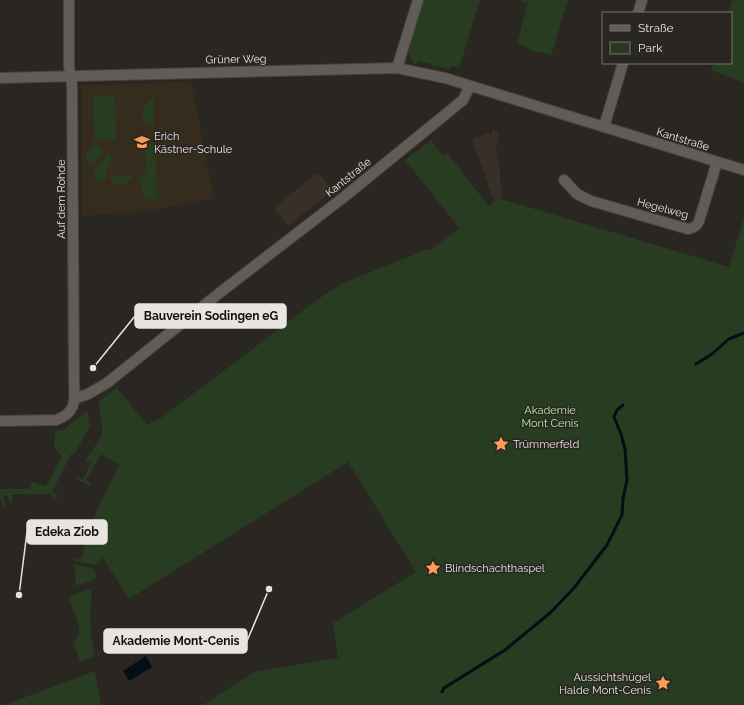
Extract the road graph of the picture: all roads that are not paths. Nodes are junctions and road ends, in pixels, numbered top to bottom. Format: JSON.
{"nodes":[{"id":1,"x":69,"y":0,"type":"edge"},
{"id":2,"x":418,"y":0,"type":"edge"},
{"id":3,"x":642,"y":0,"type":"edge"},
{"id":4,"x":638,"y":12,"type":"edge"},
{"id":5,"x":623,"y":64,"type":"edge"},
{"id":6,"x":397,"y":68,"type":"junction"},
{"id":7,"x":72,"y":76,"type":"junction"},
{"id":8,"x":0,"y":78,"type":"edge"},
{"id":9,"x":470,"y":86,"type":"junction"},
{"id":10,"x":604,"y":127,"type":"junction"},
{"id":11,"x":717,"y":162,"type":"junction"},
{"id":12,"x":744,"y":170,"type":"edge"},
{"id":13,"x":564,"y":180,"type":"dead end"},
{"id":14,"x":76,"y":398,"type":"junction"},
{"id":15,"x":0,"y":421,"type":"edge"}],
"edges":[{"from":1,"to":7,"type":"street","name":"Auf dem Rohde"},
{"from":2,"to":6,"type":"street"},
{"from":3,"to":4,"type":"street"},
{"from":5,"to":10,"type":"street"},
{"from":6,"to":7,"type":"street","name":"Grüner Weg"},
{"from":6,"to":9,"type":"street","name":"Grüner Weg"},
{"from":7,"to":8,"type":"street","name":"Grüner Weg"},
{"from":7,"to":14,"type":"street","name":"Auf dem Rohde"},
{"from":9,"to":10,"type":"street","name":"Kantstraße"},
{"from":9,"to":14,"type":"street","name":"Kantstraße"},
{"from":10,"to":11,"type":"street","name":"Kantstraße"},
{"from":11,"to":12,"type":"street","name":"Kantstraße"},
{"from":11,"to":13,"type":"street","name":"Hegelweg"},
{"from":14,"to":15,"type":"street"}]}
